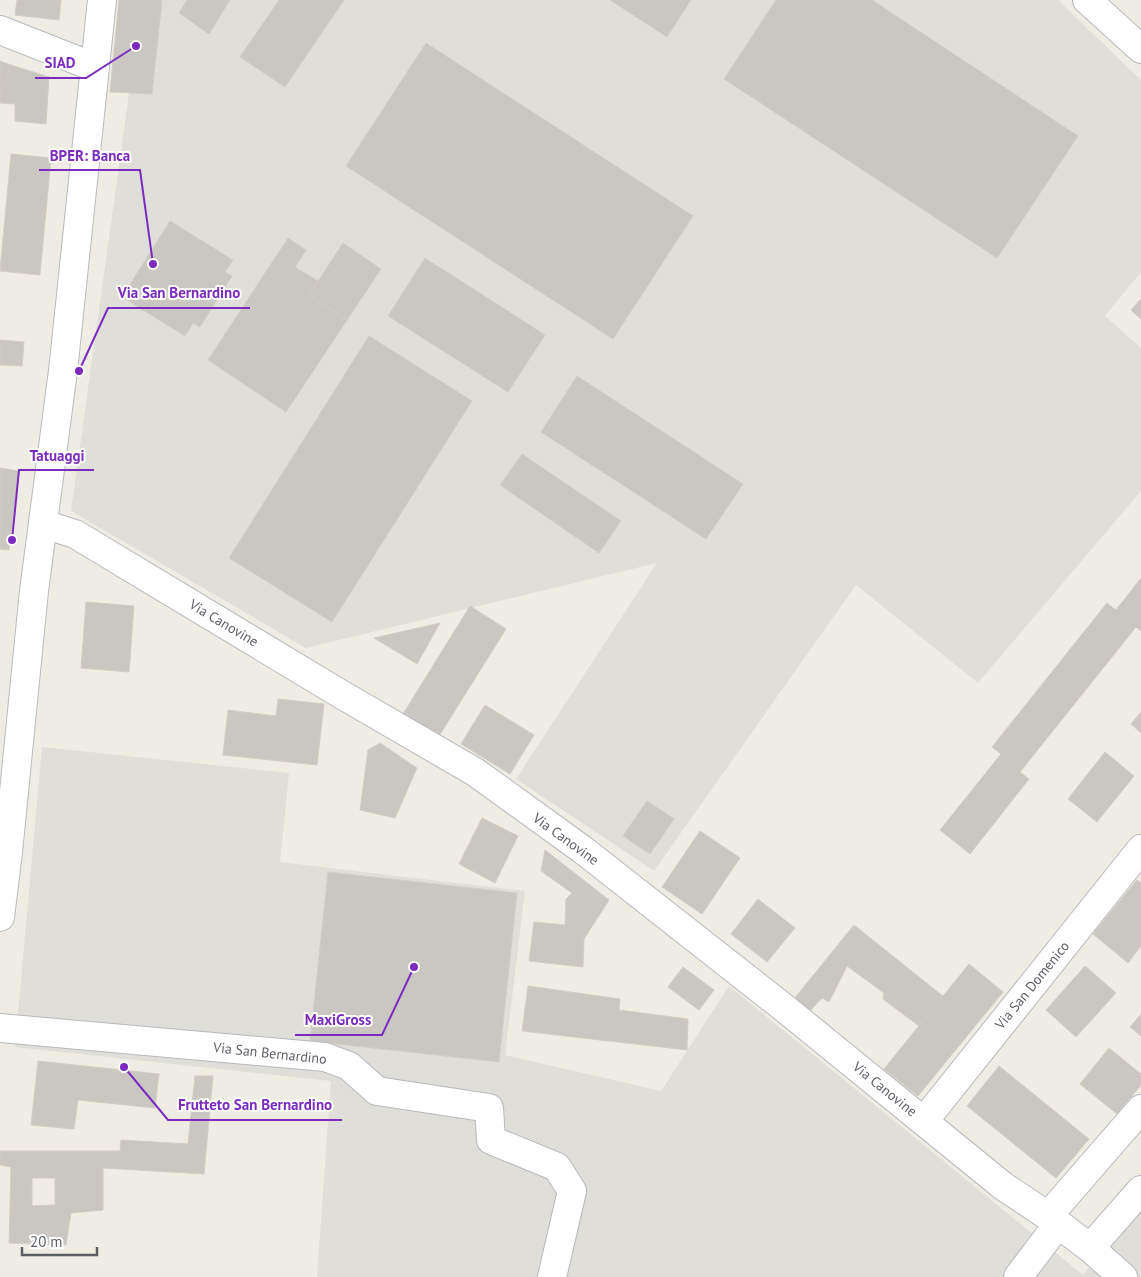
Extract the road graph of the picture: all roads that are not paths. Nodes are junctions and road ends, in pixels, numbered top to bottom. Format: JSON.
{"nodes":[{"id":1,"x":102,"y":0,"type":"edge"},
{"id":2,"x":1087,"y":0,"type":"edge"},
{"id":3,"x":0,"y":30,"type":"edge"},
{"id":4,"x":1141,"y":49,"type":"edge"},
{"id":5,"x":94,"y":67,"type":"junction"},
{"id":6,"x":43,"y":524,"type":"junction"},
{"id":7,"x":1141,"y":848,"type":"edge"},
{"id":8,"x":4,"y":852,"type":"edge"},
{"id":9,"x":0,"y":917,"type":"edge"},
{"id":10,"x":0,"y":1028,"type":"edge"},
{"id":11,"x":1141,"y":1109,"type":"edge"},
{"id":12,"x":924,"y":1121,"type":"junction"},
{"id":13,"x":1141,"y":1190,"type":"edge"},
{"id":14,"x":1053,"y":1220,"type":"junction"},
{"id":15,"x":1090,"y":1248,"type":"junction"},
{"id":16,"x":552,"y":1277,"type":"edge"},
{"id":17,"x":1018,"y":1277,"type":"edge"},
{"id":18,"x":1123,"y":1277,"type":"edge"}],
"edges":[{"from":1,"to":5,"type":"street"},
{"from":2,"to":4,"type":"street"},
{"from":3,"to":5,"type":"street"},
{"from":5,"to":6,"type":"street"},
{"from":6,"to":8,"type":"street"},
{"from":6,"to":12,"type":"street","name":"Via Canovine"},
{"from":7,"to":12,"type":"street","name":"Via San Domenico"},
{"from":8,"to":9,"type":"street"},
{"from":10,"to":16,"type":"street","name":"Via San Bernardino"},
{"from":11,"to":14,"type":"street"},
{"from":12,"to":14,"type":"street","name":"Via Canovine"},
{"from":13,"to":15,"type":"street"},
{"from":14,"to":15,"type":"street","name":"Via Canovine"},
{"from":14,"to":17,"type":"street"},
{"from":15,"to":18,"type":"street","name":"Via Canovine"}]}
